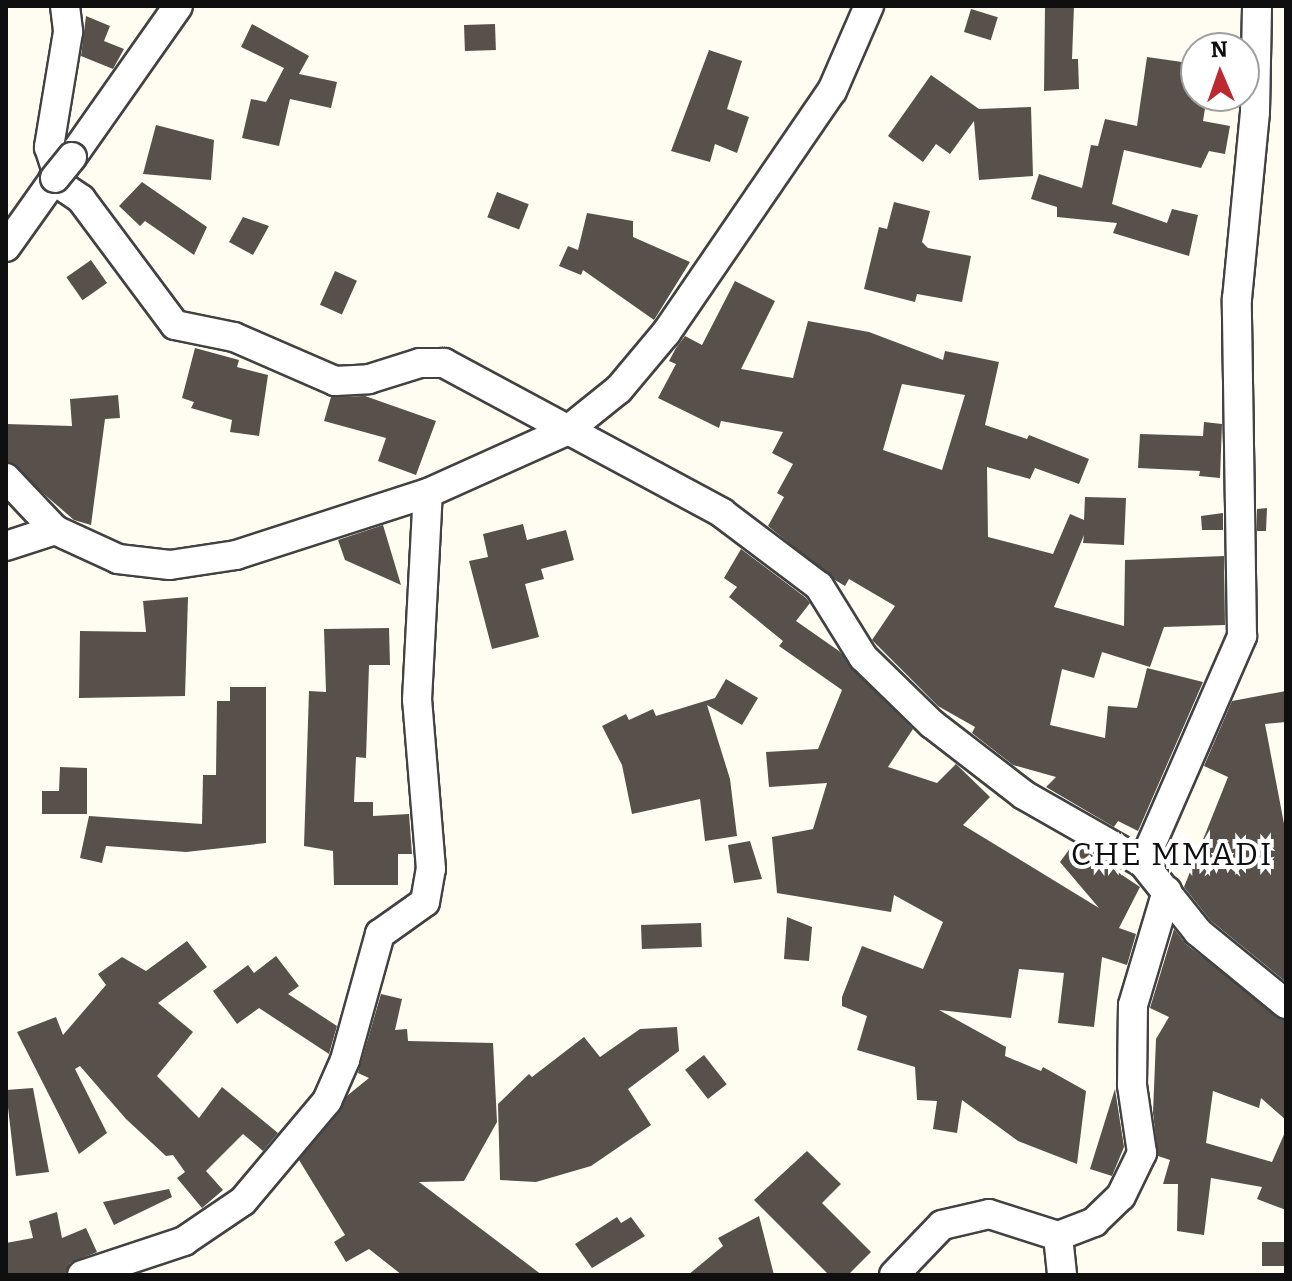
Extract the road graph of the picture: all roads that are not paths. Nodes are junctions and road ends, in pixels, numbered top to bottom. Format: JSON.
{"nodes":[{"id":1,"x":65,"y":6,"type":"edge"},
{"id":2,"x":178,"y":6,"type":"edge"},
{"id":3,"x":869,"y":6,"type":"edge"},
{"id":4,"x":1257,"y":6,"type":"edge"},
{"id":5,"x":60,"y":171,"type":"junction"},
{"id":6,"x":6,"y":247,"type":"edge"},
{"id":7,"x":568,"y":430,"type":"junction"},
{"id":8,"x":6,"y":478,"type":"edge"},
{"id":9,"x":428,"y":493,"type":"junction"},
{"id":10,"x":55,"y":530,"type":"junction"},
{"id":11,"x":6,"y":546,"type":"edge"},
{"id":12,"x":1143,"y":863,"type":"junction"},
{"id":13,"x":1167,"y":891,"type":"junction"},
{"id":14,"x":1286,"y":1004,"type":"edge"},
{"id":15,"x":1058,"y":1236,"type":"junction"},
{"id":16,"x":82,"y":1275,"type":"edge"},
{"id":17,"x":894,"y":1275,"type":"edge"},
{"id":18,"x":1062,"y":1275,"type":"edge"}],
"edges":[{"from":1,"to":5,"type":"street"},
{"from":2,"to":5,"type":"street"},
{"from":3,"to":7,"type":"street"},
{"from":4,"to":12,"type":"street"},
{"from":5,"to":6,"type":"street"},
{"from":5,"to":7,"type":"street"},
{"from":7,"to":9,"type":"street"},
{"from":7,"to":12,"type":"street"},
{"from":8,"to":10,"type":"street"},
{"from":9,"to":10,"type":"street"},
{"from":9,"to":16,"type":"street"},
{"from":10,"to":11,"type":"street"},
{"from":12,"to":13,"type":"street"},
{"from":13,"to":14,"type":"street"},
{"from":13,"to":15,"type":"street"},
{"from":15,"to":17,"type":"street"},
{"from":15,"to":18,"type":"street"}]}
